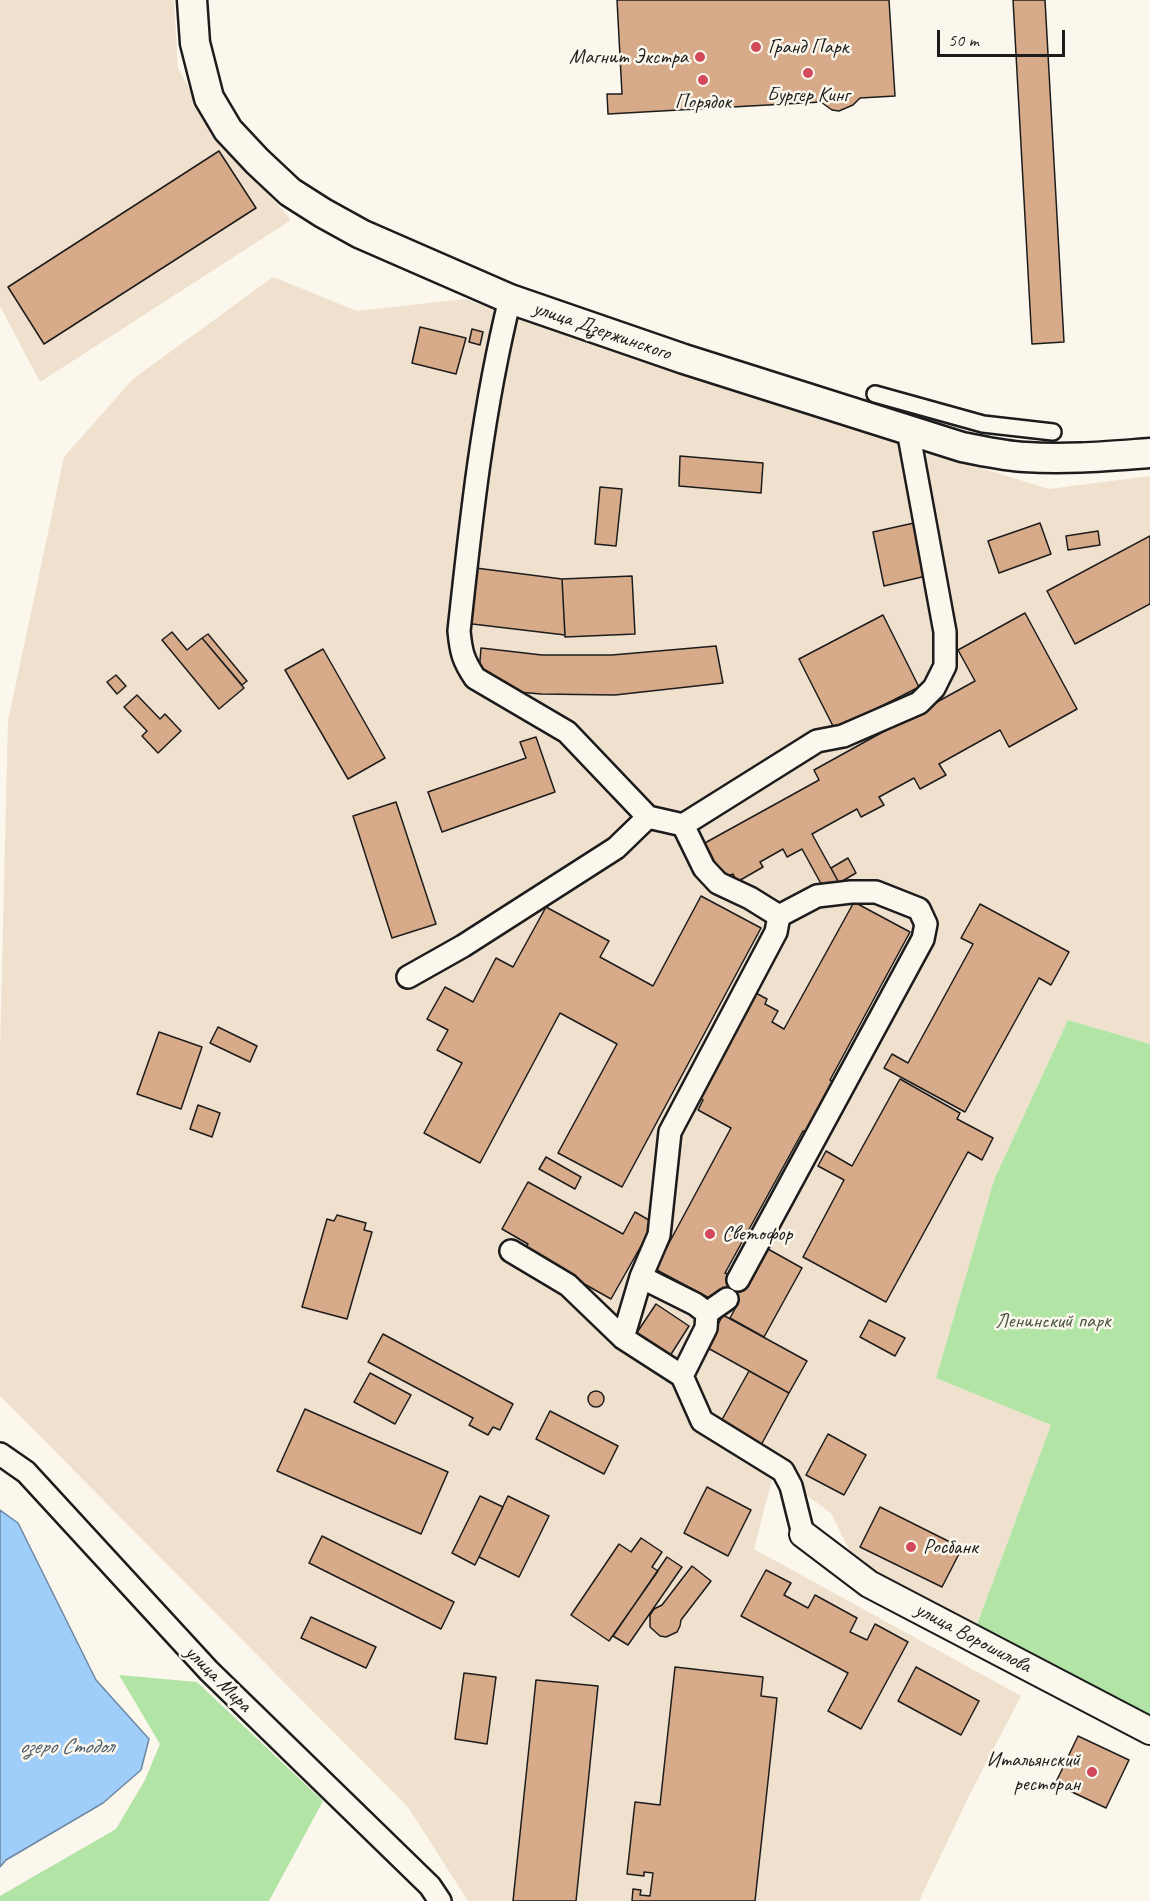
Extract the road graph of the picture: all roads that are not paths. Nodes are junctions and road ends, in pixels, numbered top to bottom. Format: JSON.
{"nodes":[{"id":1,"x":192,"y":0,"type":"edge"},
{"id":2,"x":510,"y":299,"type":"junction"},
{"id":3,"x":875,"y":394,"type":"dead end"},
{"id":4,"x":908,"y":430,"type":"junction"},
{"id":5,"x":1053,"y":432,"type":"dead end"},
{"id":6,"x":1150,"y":453,"type":"edge"},
{"id":7,"x":648,"y":817,"type":"junction"},
{"id":8,"x":683,"y":825,"type":"junction"},
{"id":9,"x":779,"y":916,"type":"junction"},
{"id":10,"x":408,"y":977,"type":"dead end"},
{"id":11,"x":511,"y":1251,"type":"dead end"},
{"id":12,"x":641,"y":1277,"type":"junction"},
{"id":13,"x":738,"y":1280,"type":"dead end"},
{"id":14,"x":727,"y":1299,"type":"dead end"},
{"id":15,"x":707,"y":1313,"type":"junction"},
{"id":16,"x":623,"y":1338,"type":"junction"},
{"id":17,"x":682,"y":1376,"type":"junction"},
{"id":18,"x":0,"y":1454,"type":"edge"},
{"id":19,"x":803,"y":1534,"type":"joint"},
{"id":20,"x":1150,"y":1731,"type":"edge"},
{"id":21,"x":440,"y":1901,"type":"edge"}],
"edges":[{"from":1,"to":2,"type":"main road","name":"улица Дзержинского"},
{"from":2,"to":4,"type":"main road","name":"улица Дзержинского"},
{"from":2,"to":7,"type":"street"},
{"from":3,"to":5,"type":"street"},
{"from":4,"to":6,"type":"main road","name":"улица Дзержинского"},
{"from":4,"to":8,"type":"street"},
{"from":7,"to":8,"type":"street"},
{"from":7,"to":10,"type":"street"},
{"from":8,"to":9,"type":"street"},
{"from":9,"to":12,"type":"street"},
{"from":9,"to":13,"type":"street"},
{"from":11,"to":16,"type":"street"},
{"from":12,"to":15,"type":"street"},
{"from":12,"to":16,"type":"street"},
{"from":14,"to":15,"type":"street"},
{"from":15,"to":17,"type":"street"},
{"from":16,"to":17,"type":"street"},
{"from":17,"to":19,"type":"street"},
{"from":18,"to":21,"type":"street","name":"улица Мира"},
{"from":19,"to":20,"type":"street","name":"улица Ворошилова"}]}
